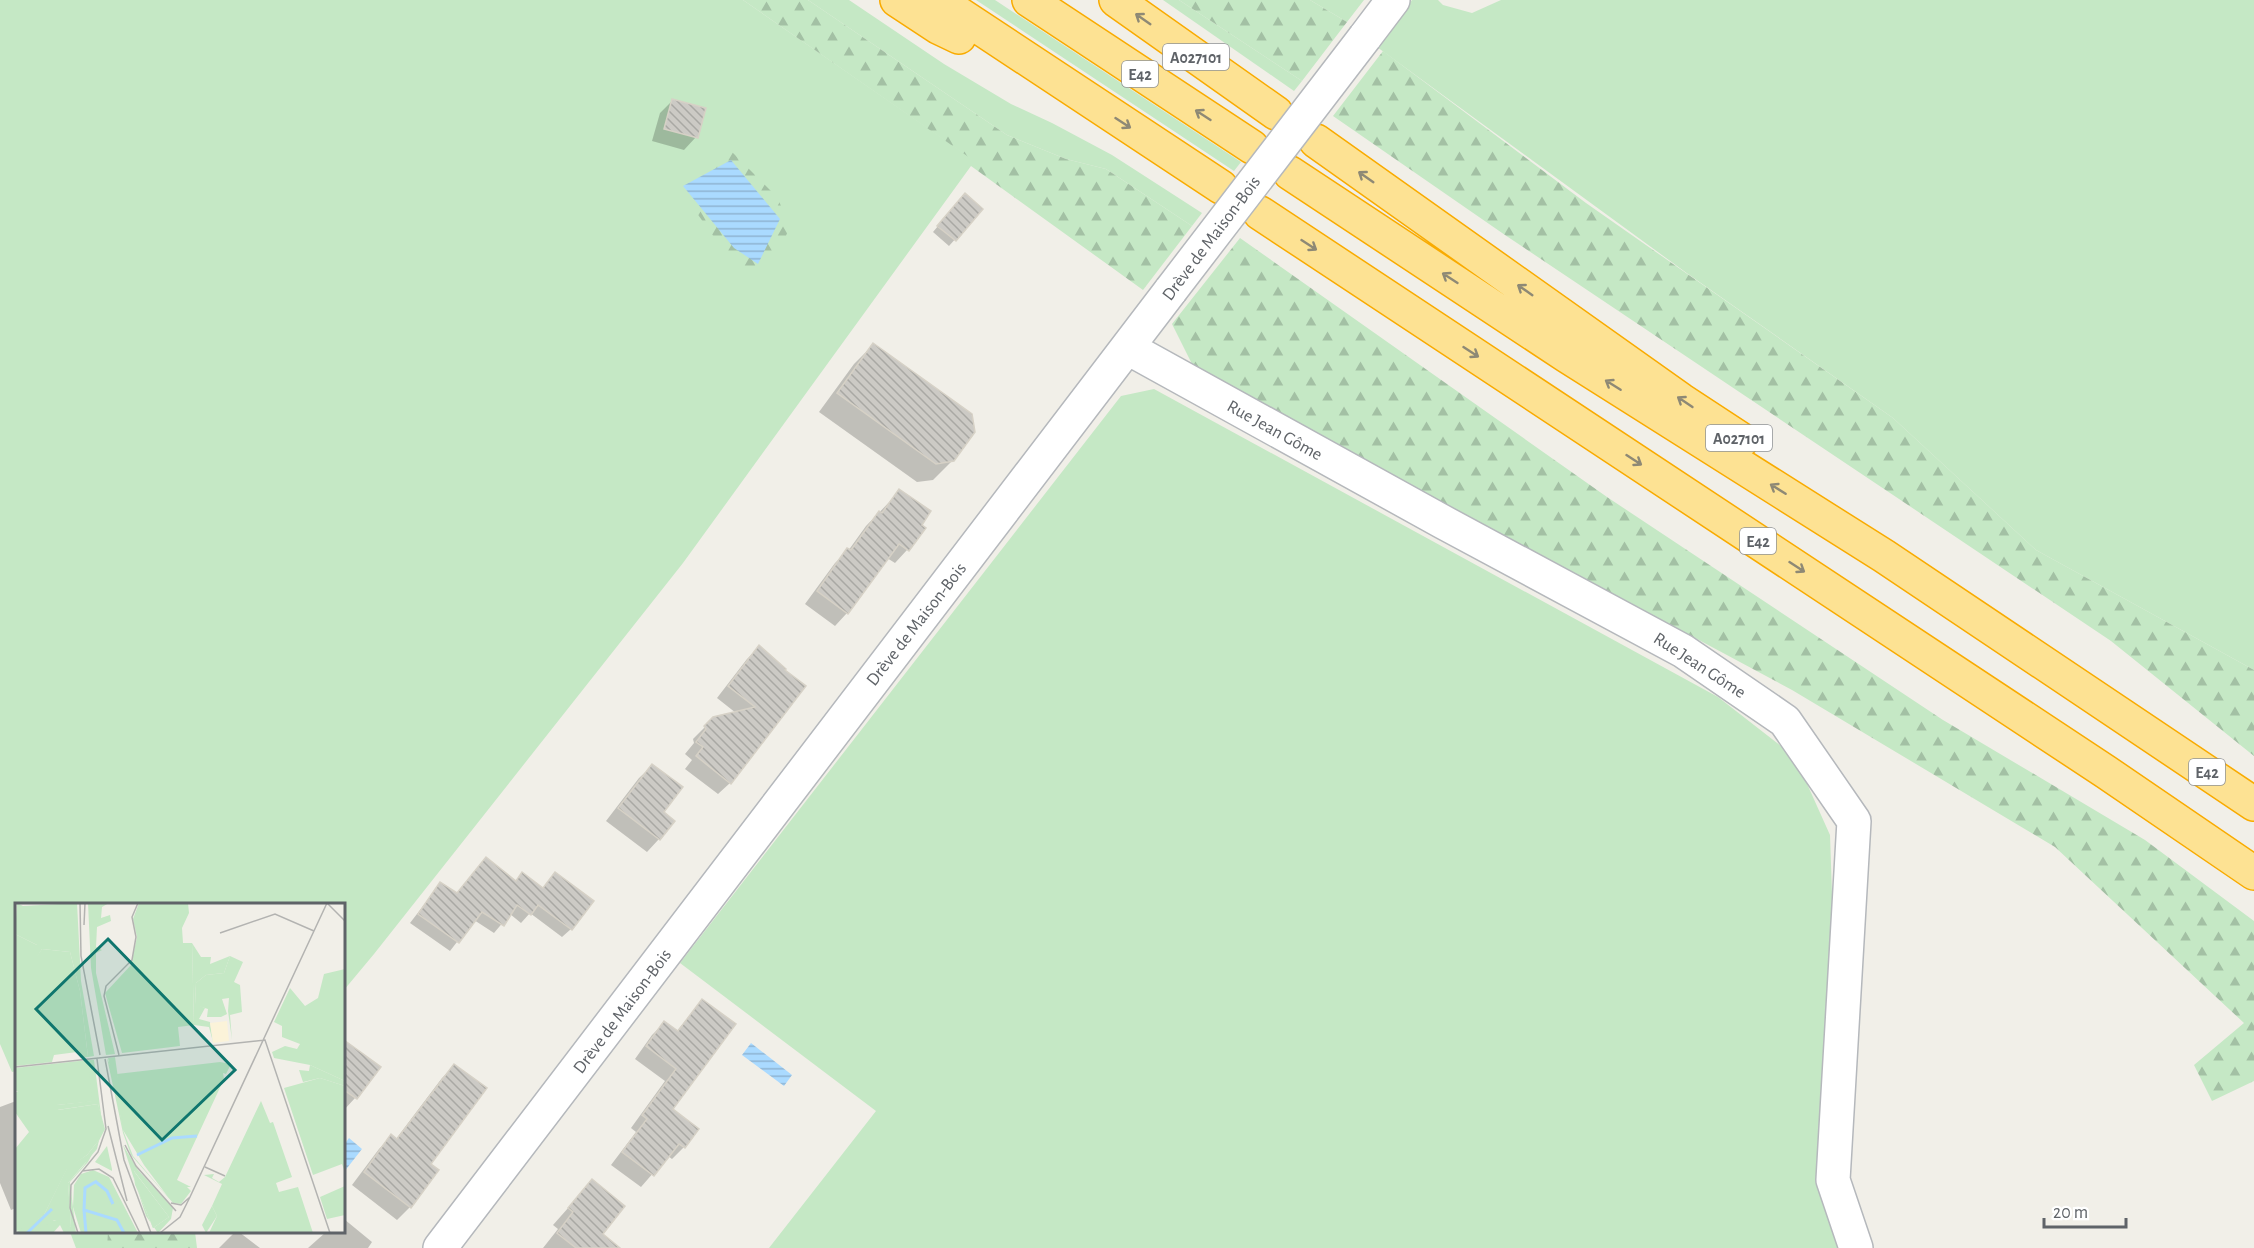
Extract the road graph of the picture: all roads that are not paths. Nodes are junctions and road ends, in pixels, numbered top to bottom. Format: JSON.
{"nodes":[{"id":1,"x":897,"y":0,"type":"edge"},
{"id":2,"x":938,"y":0,"type":"edge"},
{"id":3,"x":1029,"y":0,"type":"edge"},
{"id":4,"x":1116,"y":0,"type":"edge"},
{"id":5,"x":1393,"y":0,"type":"edge"},
{"id":6,"x":1075,"y":91,"type":"junction"},
{"id":7,"x":1276,"y":114,"type":"dead end"},
{"id":8,"x":1316,"y":141,"type":"dead end"},
{"id":9,"x":1252,"y":147,"type":"dead end"},
{"id":10,"x":1290,"y":173,"type":"dead end"},
{"id":11,"x":1221,"y":187,"type":"dead end"},
{"id":12,"x":1260,"y":213,"type":"dead end"},
{"id":13,"x":1128,"y":348,"type":"junction"},
{"id":14,"x":2160,"y":740,"type":"junction"},
{"id":15,"x":2254,"y":804,"type":"edge"},
{"id":16,"x":2254,"y":873,"type":"edge"},
{"id":17,"x":440,"y":1248,"type":"edge"},
{"id":18,"x":1856,"y":1248,"type":"edge"}],
"edges":[{"from":1,"to":6,"type":"highway"},
{"from":2,"to":6,"type":"highway"},
{"from":9,"to":3,"type":"highway","number":"E42","one_way":true},
{"from":7,"to":4,"type":"highway","number":"A027101","one_way":true},
{"from":5,"to":13,"type":"street","name":"Drève de Maison-Bois","bridge":true},
{"from":6,"to":11,"type":"highway","one_way":true},
{"from":14,"to":8,"type":"highway","number":"A027101","one_way":true},
{"from":14,"to":10,"type":"highway","number":"E42","one_way":true},
{"from":12,"to":16,"type":"highway","number":"E42","one_way":true},
{"from":13,"to":17,"type":"street","name":"Drève de Maison-Bois"},
{"from":13,"to":18,"type":"street","name":"Rue Jean Gôme"},
{"from":14,"to":15,"type":"highway","number":"E42"}]}
